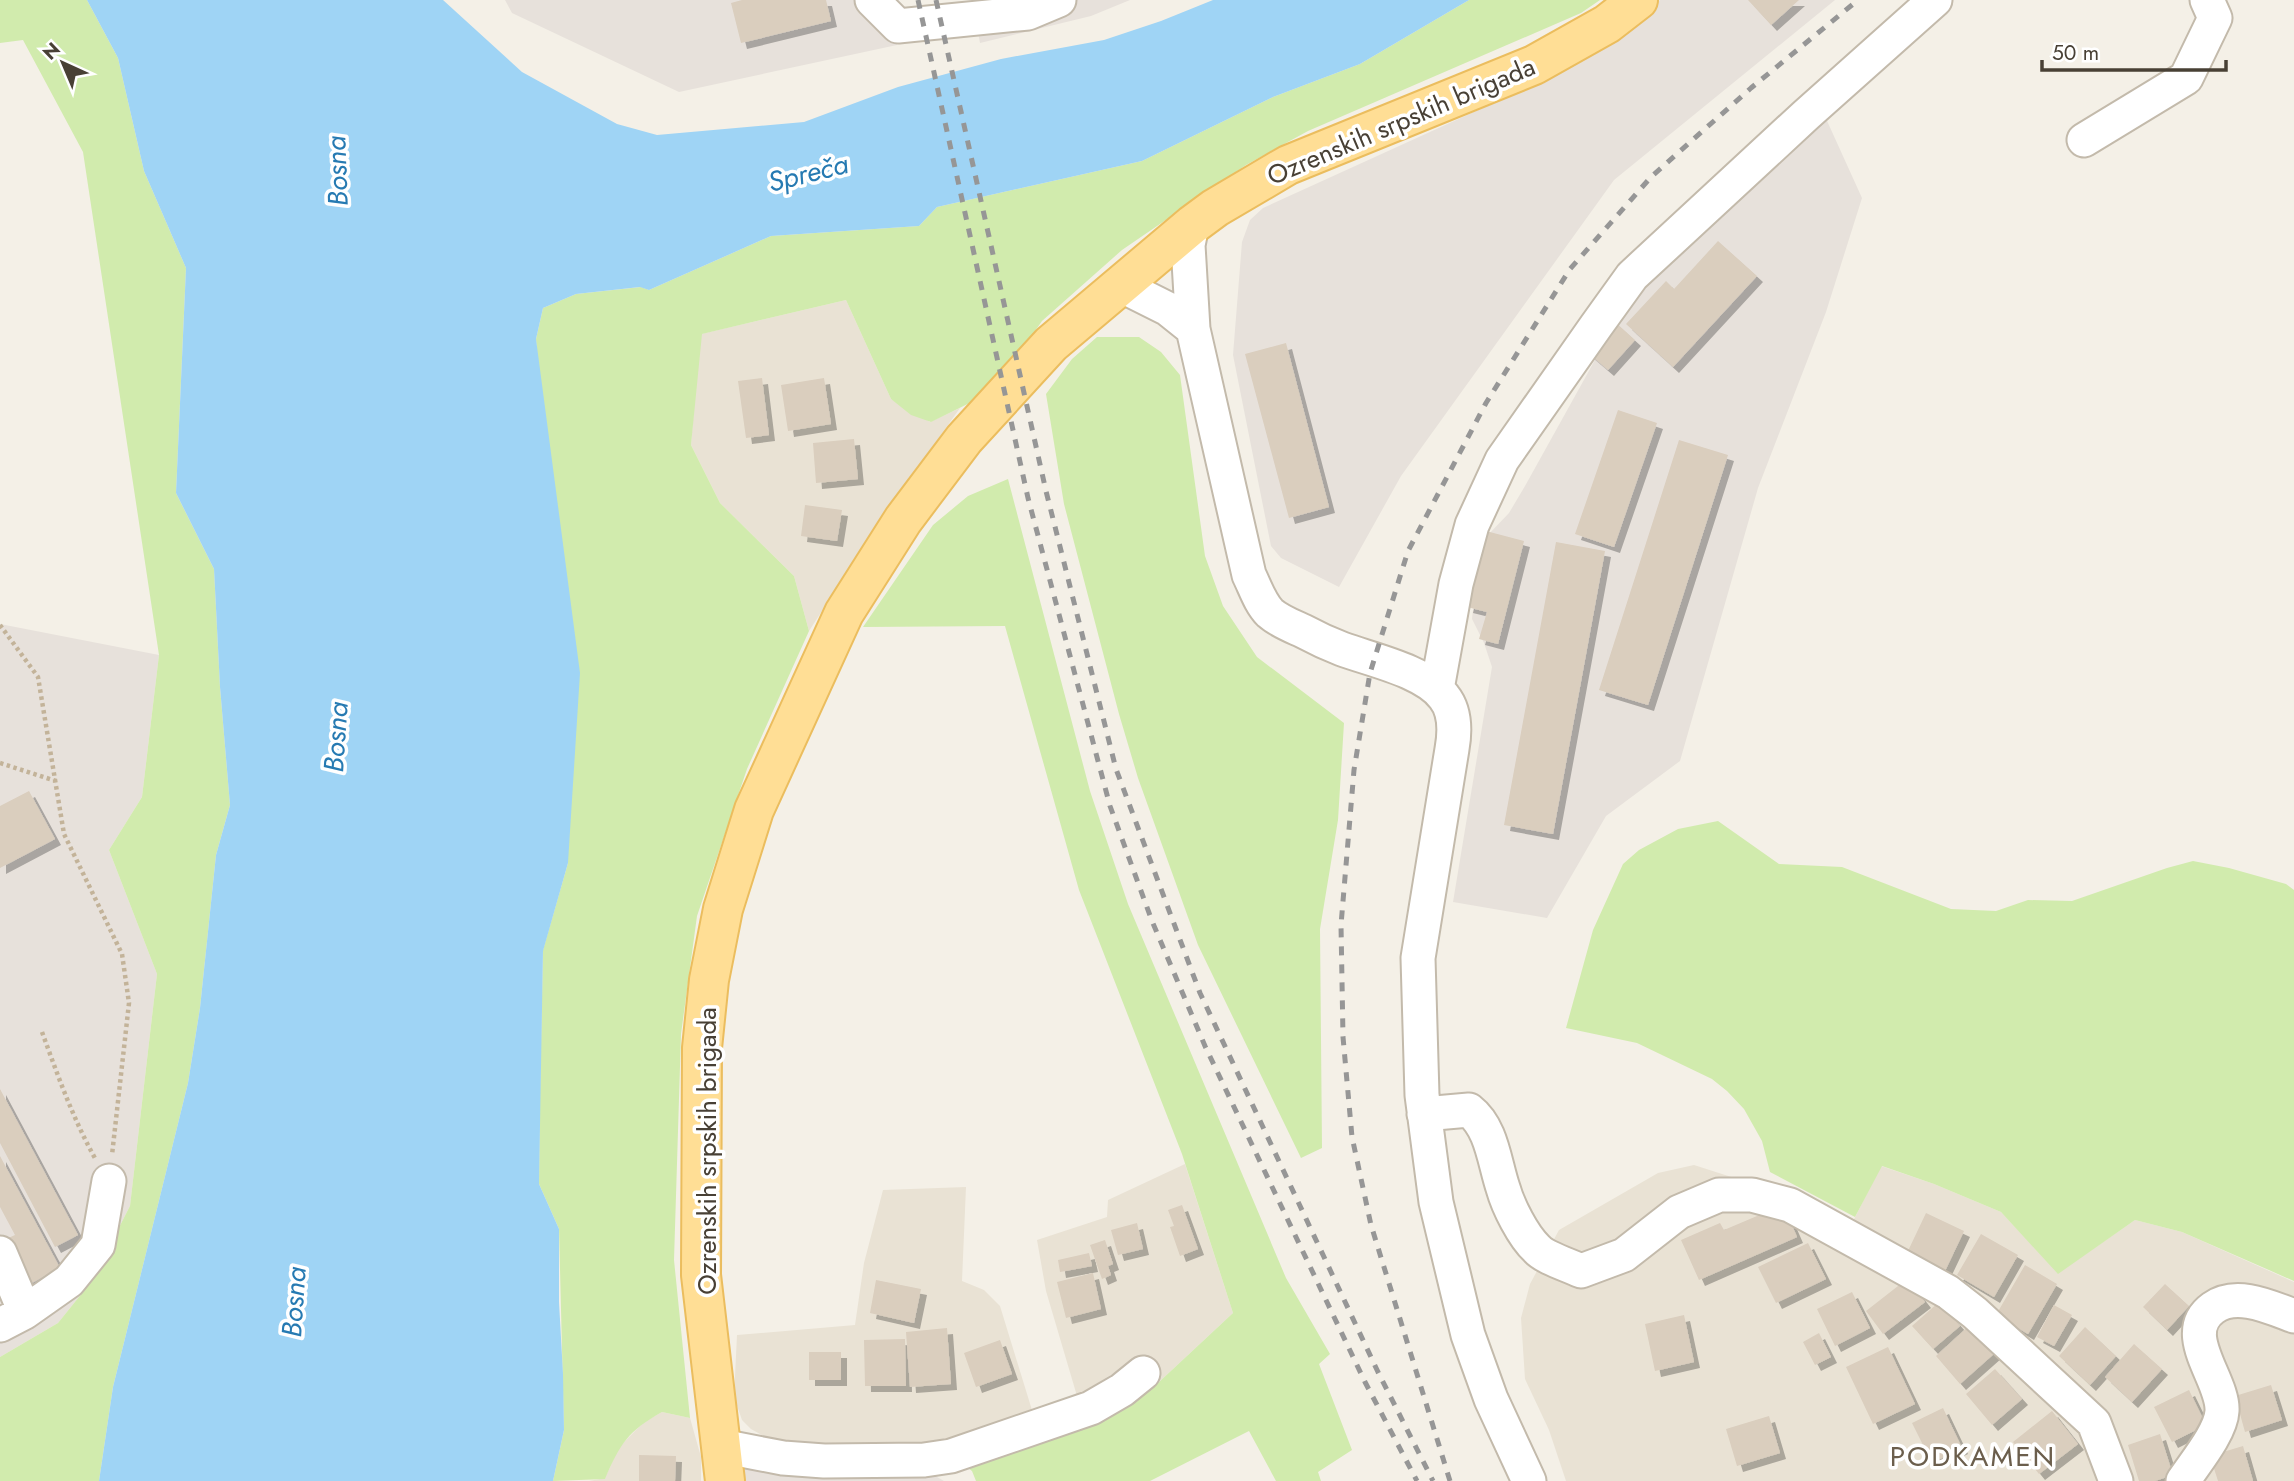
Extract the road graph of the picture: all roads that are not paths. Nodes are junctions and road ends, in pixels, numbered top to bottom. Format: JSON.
{"nodes":[{"id":1,"x":872,"y":0,"type":"edge"},
{"id":2,"x":1059,"y":0,"type":"edge"},
{"id":3,"x":1638,"y":0,"type":"edge"},
{"id":4,"x":1934,"y":0,"type":"edge"},
{"id":5,"x":2207,"y":0,"type":"edge"},
{"id":6,"x":2084,"y":140,"type":"dead end"},
{"id":7,"x":1192,"y":225,"type":"junction"},
{"id":8,"x":1120,"y":285,"type":"junction"},
{"id":9,"x":1194,"y":329,"type":"junction"},
{"id":10,"x":1437,"y":689,"type":"junction"},
{"id":11,"x":1424,"y":1114,"type":"junction"},
{"id":12,"x":109,"y":1181,"type":"road end"},
{"id":13,"x":0,"y":1254,"type":"edge"},
{"id":14,"x":2294,"y":1316,"type":"edge"},
{"id":15,"x":12,"y":1319,"type":"edge"},
{"id":16,"x":1143,"y":1373,"type":"dead end"},
{"id":17,"x":723,"y":1464,"type":"edge"},
{"id":18,"x":1529,"y":1481,"type":"edge"},
{"id":19,"x":2116,"y":1481,"type":"edge"},
{"id":20,"x":2183,"y":1481,"type":"edge"}],
"edges":[{"from":1,"to":2,"type":"street"},
{"from":3,"to":7,"type":"main road","name":"Ozrenskih srpskih brigada"},
{"from":4,"to":10,"type":"street"},
{"from":5,"to":6,"type":"street"},
{"from":7,"to":8,"type":"main road","name":"Ozrenskih srpskih brigada"},
{"from":7,"to":9,"type":"street"},
{"from":8,"to":9,"type":"street"},
{"from":8,"to":17,"type":"main road","name":"Ozrenskih srpskih brigada"},
{"from":9,"to":10,"type":"street"},
{"from":10,"to":11,"type":"street"},
{"from":11,"to":18,"type":"street"},
{"from":11,"to":19,"type":"street"},
{"from":12,"to":15,"type":"street"},
{"from":13,"to":15,"type":"street"},
{"from":14,"to":20,"type":"street"},
{"from":16,"to":17,"type":"street"}]}
